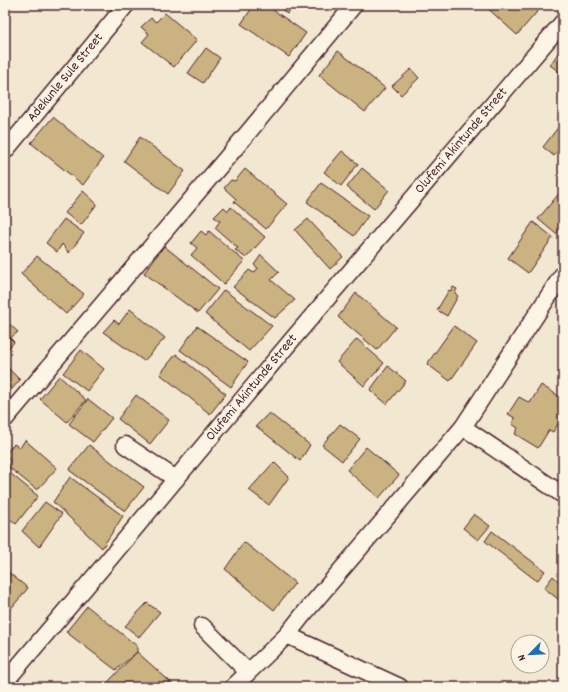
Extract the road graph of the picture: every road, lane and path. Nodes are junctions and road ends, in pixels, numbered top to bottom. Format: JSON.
{"nodes":[{"id":1,"x":126,"y":5,"type":"edge"},
{"id":2,"x":354,"y":5,"type":"edge"},
{"id":3,"x":563,"y":22,"type":"edge"},
{"id":4,"x":5,"y":151,"type":"edge"},
{"id":5,"x":563,"y":274,"type":"edge"},
{"id":6,"x":5,"y":419,"type":"edge"},
{"id":7,"x":463,"y":427,"type":"junction"},
{"id":8,"x":125,"y":445,"type":"dead end"},
{"id":9,"x":176,"y":479,"type":"junction"},
{"id":10,"x":563,"y":495,"type":"edge"},
{"id":11,"x":202,"y":626,"type":"dead end"},
{"id":12,"x":288,"y":635,"type":"junction"},
{"id":13,"x":248,"y":672,"type":"junction"},
{"id":14,"x":5,"y":682,"type":"edge"},
{"id":15,"x":233,"y":687,"type":"edge"},
{"id":16,"x":400,"y":687,"type":"edge"}],
"edges":[{"from":1,"to":4,"type":"street","name":"Adekunle Sule Street"},
{"from":2,"to":6,"type":"street"},
{"from":3,"to":9,"type":"street","name":"Olufemi Akintunde Street"},
{"from":5,"to":7,"type":"street"},
{"from":7,"to":10,"type":"street"},
{"from":7,"to":12,"type":"street"},
{"from":8,"to":9,"type":"street"},
{"from":9,"to":14,"type":"street","name":"Olufemi Akintunde Street"},
{"from":11,"to":13,"type":"street"},
{"from":12,"to":13,"type":"street"},
{"from":12,"to":16,"type":"street"},
{"from":13,"to":15,"type":"street"}]}
